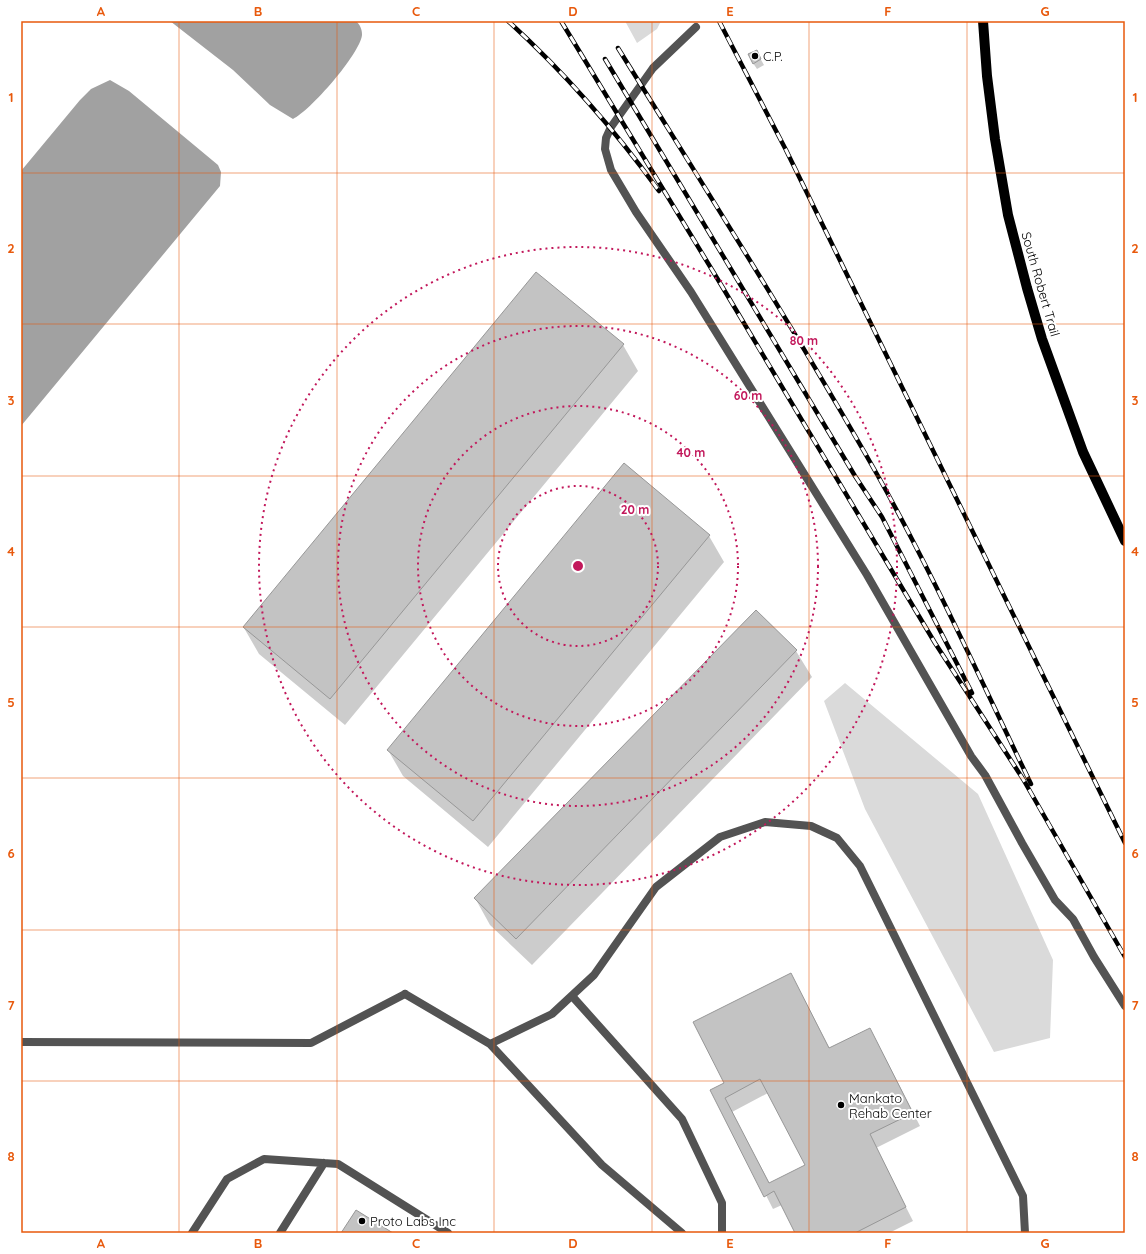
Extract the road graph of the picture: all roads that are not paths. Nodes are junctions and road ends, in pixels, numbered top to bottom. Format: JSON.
{"nodes":[{"id":1,"x":983,"y":21,"type":"edge"},
{"id":2,"x":696,"y":27,"type":"dead end"},
{"id":3,"x":1125,"y":541,"type":"edge"},
{"id":4,"x":572,"y":996,"type":"junction"},
{"id":5,"x":1125,"y":1006,"type":"edge"},
{"id":6,"x":21,"y":1042,"type":"edge"},
{"id":7,"x":490,"y":1044,"type":"junction"},
{"id":8,"x":324,"y":1163,"type":"junction"},
{"id":9,"x":192,"y":1233,"type":"edge"},
{"id":10,"x":280,"y":1233,"type":"edge"},
{"id":11,"x":448,"y":1233,"type":"edge"},
{"id":12,"x":682,"y":1233,"type":"edge"},
{"id":13,"x":722,"y":1233,"type":"edge"},
{"id":14,"x":1025,"y":1233,"type":"edge"}],
"edges":[{"from":1,"to":3,"type":"main road","name":"South Robert Trail"},
{"from":2,"to":5,"type":"street"},
{"from":4,"to":7,"type":"street"},
{"from":4,"to":13,"type":"street"},
{"from":4,"to":14,"type":"street"},
{"from":6,"to":7,"type":"street"},
{"from":7,"to":12,"type":"street"},
{"from":8,"to":9,"type":"street"},
{"from":8,"to":10,"type":"street"},
{"from":8,"to":11,"type":"street"}]}
